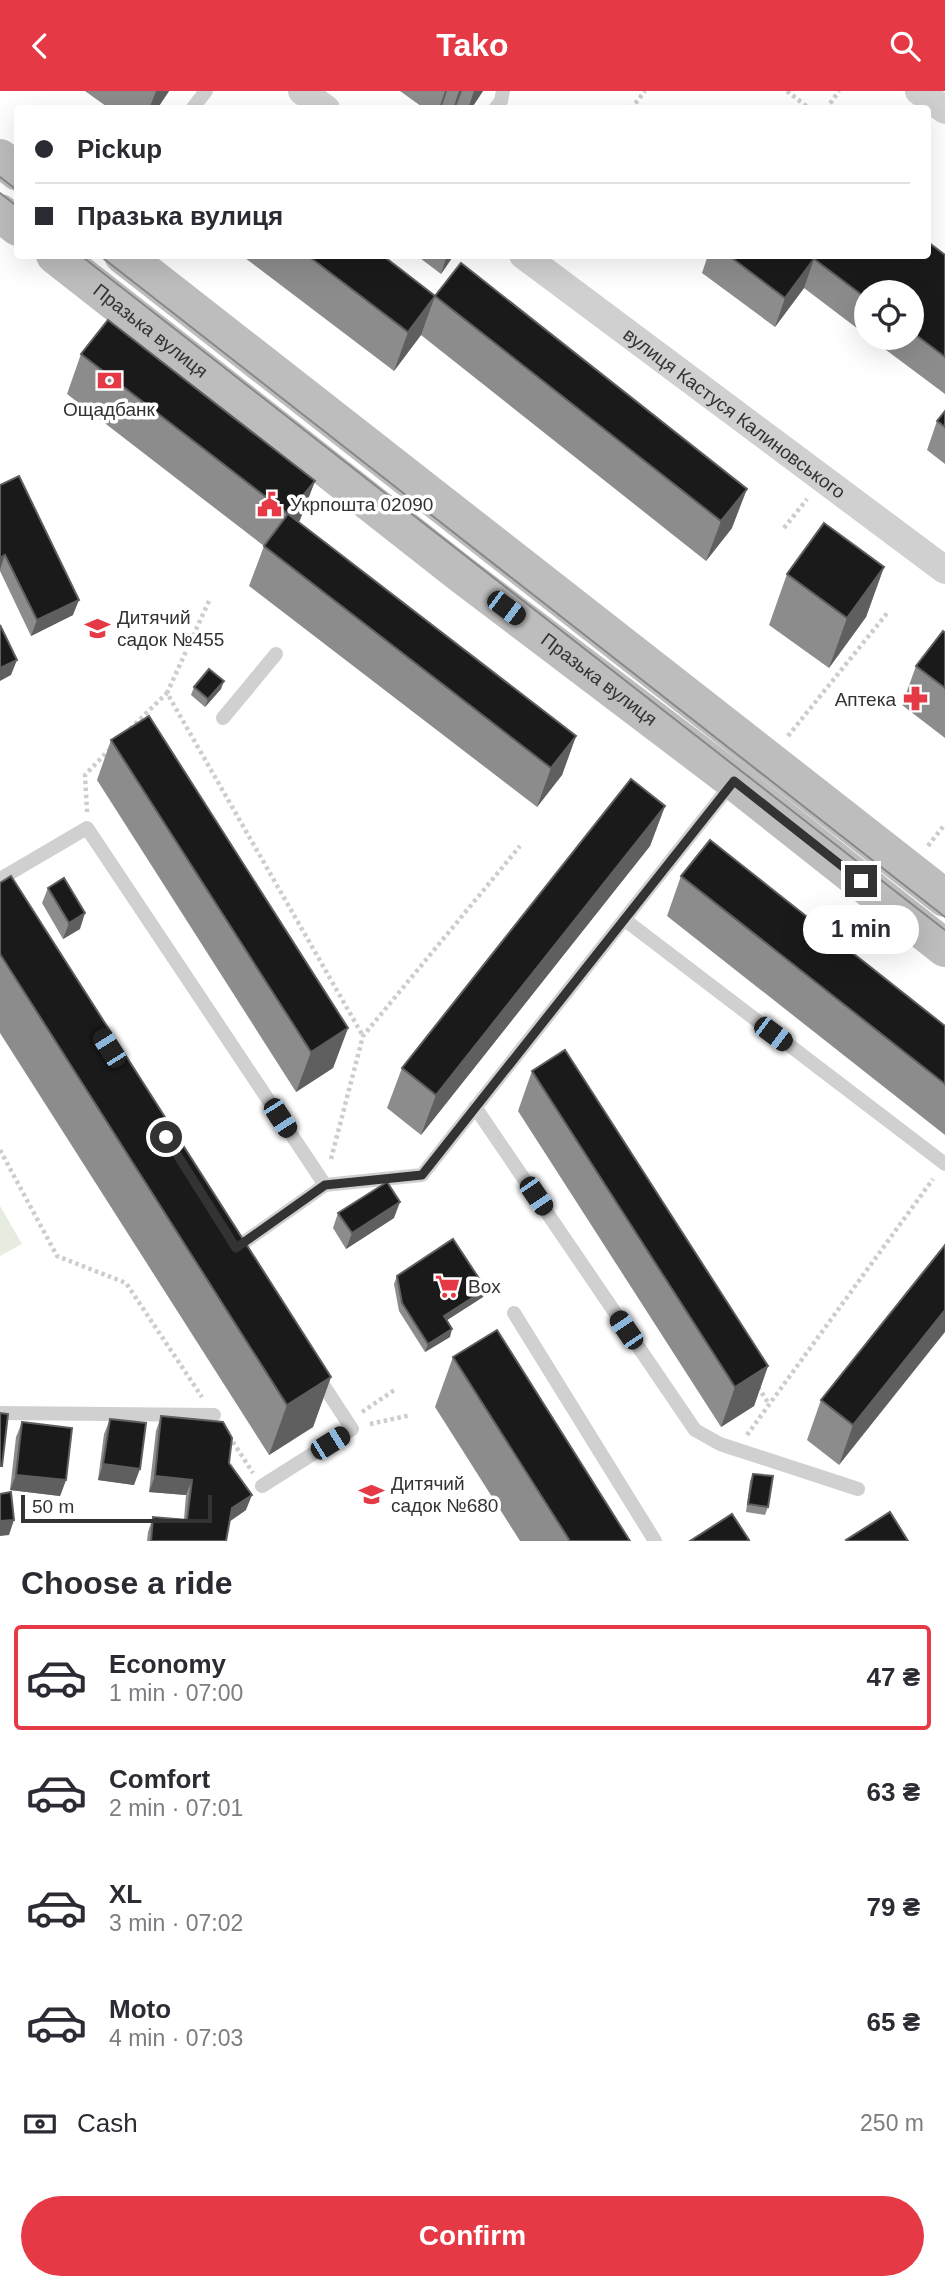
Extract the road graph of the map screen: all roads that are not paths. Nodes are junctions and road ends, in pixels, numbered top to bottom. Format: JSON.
{"nodes":[{"id":1,"x":206,"y":91,"type":"edge"},
{"id":2,"x":302,"y":91,"type":"edge"},
{"id":3,"x":919,"y":91,"type":"edge"},
{"id":4,"x":195,"y":105,"type":"edge"},
{"id":5,"x":321,"y":105,"type":"edge"},
{"id":6,"x":945,"y":110,"type":"edge"},
{"id":7,"x":0,"y":158,"type":"edge"},
{"id":8,"x":14,"y":169,"type":"edge"},
{"id":9,"x":128,"y":259,"type":"edge"},
{"id":10,"x":528,"y":259,"type":"edge"},
{"id":11,"x":70,"y":260,"type":"edge"},
{"id":12,"x":945,"y":570,"type":"edge"},
{"id":13,"x":276,"y":654,"type":"dead end"},
{"id":14,"x":223,"y":718,"type":"dead end"},
{"id":15,"x":734,"y":781,"type":"junction"},
{"id":16,"x":0,"y":880,"type":"edge"},
{"id":17,"x":945,"y":898,"type":"edge"},
{"id":18,"x":625,"y":920,"type":"junction"},
{"id":19,"x":945,"y":948,"type":"edge"},
{"id":20,"x":475,"y":1107,"type":"junction"},
{"id":21,"x":944,"y":1164,"type":"edge"},
{"id":22,"x":325,"y":1185,"type":"junction"},
{"id":23,"x":236,"y":1248,"type":"edge"},
{"id":24,"x":514,"y":1313,"type":"dead end"},
{"id":25,"x":310,"y":1364,"type":"edge"},
{"id":26,"x":0,"y":1413,"type":"edge"},
{"id":27,"x":214,"y":1415,"type":"road end"},
{"id":28,"x":262,"y":1486,"type":"road end"},
{"id":29,"x":858,"y":1489,"type":"dead end"},
{"id":30,"x":655,"y":1541,"type":"edge"}],
"edges":[{"from":1,"to":4,"type":"lane"},
{"from":2,"to":5,"type":"street"},
{"from":3,"to":6,"type":"street"},
{"from":7,"to":8,"type":"street"},
{"from":9,"to":17,"type":"street","name":"Празька вулиця"},
{"from":10,"to":12,"type":"street","name":"вулиця Кастуся Калиновського"},
{"from":11,"to":15,"type":"street","name":"Празька вулиця"},
{"from":13,"to":14,"type":"lane"},
{"from":15,"to":18,"type":"lane"},
{"from":15,"to":19,"type":"street","name":"Празька вулиця"},
{"from":16,"to":22,"type":"lane"},
{"from":18,"to":20,"type":"lane"},
{"from":18,"to":21,"type":"lane"},
{"from":20,"to":22,"type":"lane"},
{"from":20,"to":29,"type":"lane"},
{"from":22,"to":23,"type":"lane"},
{"from":24,"to":30,"type":"lane"},
{"from":25,"to":28,"type":"lane"},
{"from":26,"to":27,"type":"lane"}]}
